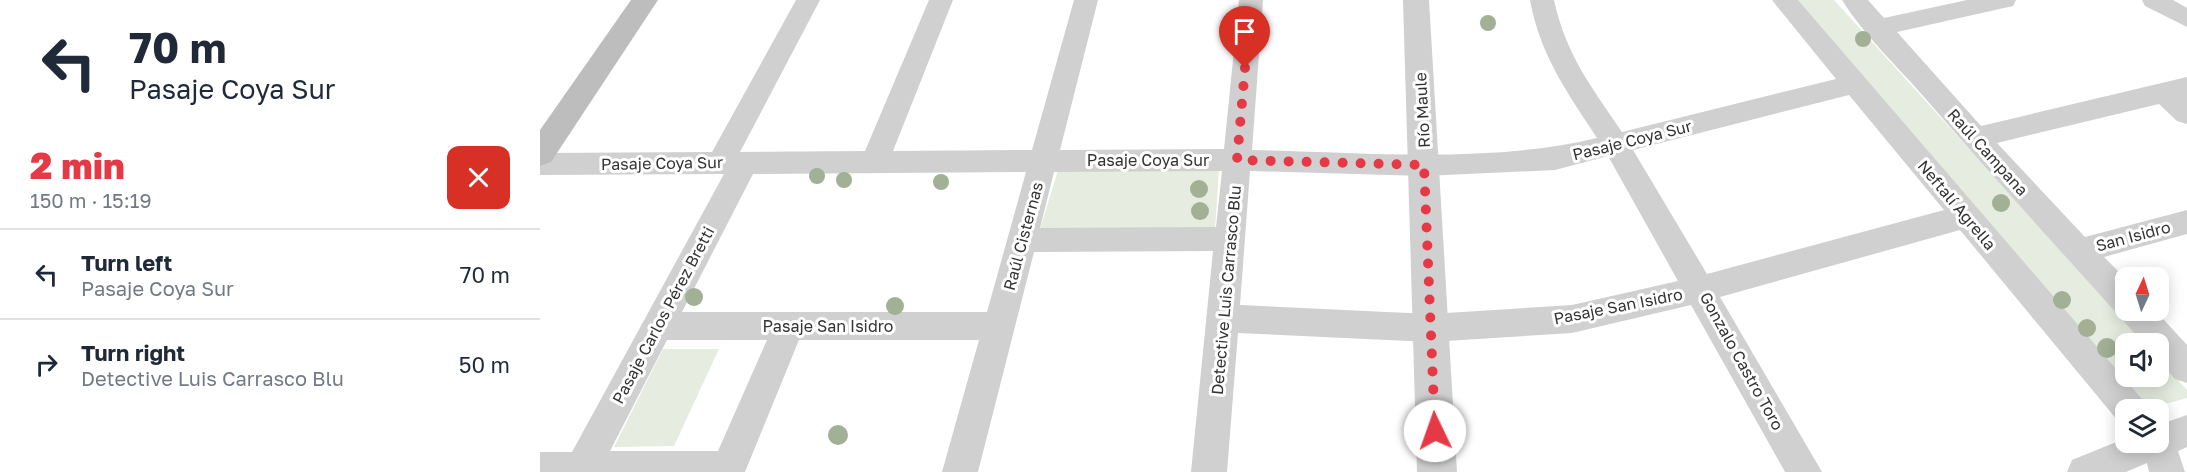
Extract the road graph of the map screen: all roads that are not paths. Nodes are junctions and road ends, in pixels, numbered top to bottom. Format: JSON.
{"nodes":[{"id":1,"x":645,"y":0,"type":"edge"},
{"id":2,"x":808,"y":0,"type":"edge"},
{"id":3,"x":941,"y":0,"type":"edge"},
{"id":4,"x":1086,"y":0,"type":"edge"},
{"id":5,"x":1251,"y":0,"type":"edge"},
{"id":6,"x":1416,"y":0,"type":"edge"},
{"id":7,"x":1542,"y":0,"type":"edge"},
{"id":8,"x":1784,"y":0,"type":"edge"},
{"id":9,"x":1854,"y":0,"type":"edge"},
{"id":10,"x":2004,"y":0,"type":"edge"},
{"id":11,"x":2154,"y":0,"type":"edge"},
{"id":12,"x":2187,"y":20,"type":"edge"},
{"id":13,"x":1878,"y":28,"type":"junction"},
{"id":14,"x":1855,"y":84,"type":"junction"},
{"id":15,"x":2175,"y":90,"type":"edge"},
{"id":16,"x":2187,"y":114,"type":"edge"},
{"id":17,"x":1975,"y":138,"type":"junction"},
{"id":18,"x":1616,"y":145,"type":"junction"},
{"id":19,"x":540,"y":154,"type":"edge"},
{"id":20,"x":1043,"y":160,"type":"junction"},
{"id":21,"x":1237,"y":160,"type":"junction"},
{"id":22,"x":733,"y":162,"type":"junction"},
{"id":23,"x":875,"y":162,"type":"junction"},
{"id":24,"x":540,"y":164,"type":"edge"},
{"id":25,"x":1424,"y":165,"type":"junction"},
{"id":26,"x":1966,"y":216,"type":"junction"},
{"id":27,"x":2187,"y":222,"type":"edge"},
{"id":28,"x":1230,"y":239,"type":"junction"},
{"id":29,"x":1022,"y":240,"type":"junction"},
{"id":30,"x":2079,"y":250,"type":"junction"},
{"id":31,"x":1701,"y":289,"type":"junction"},
{"id":32,"x":2115,"y":289,"type":"edge"},
{"id":33,"x":1223,"y":318,"type":"junction"},
{"id":34,"x":2144,"y":321,"type":"edge"},
{"id":35,"x":657,"y":326,"type":"junction"},
{"id":36,"x":789,"y":326,"type":"junction"},
{"id":37,"x":999,"y":326,"type":"junction"},
{"id":38,"x":1430,"y":328,"type":"junction"},
{"id":39,"x":2187,"y":368,"type":"edge"},
{"id":40,"x":2121,"y":399,"type":"edge"},
{"id":41,"x":2187,"y":431,"type":"edge"},
{"id":42,"x":2165,"y":456,"type":"edge"},
{"id":43,"x":582,"y":468,"type":"junction"},
{"id":44,"x":540,"y":469,"type":"edge"},
{"id":45,"x":728,"y":470,"type":"edge"},
{"id":46,"x":960,"y":472,"type":"edge"},
{"id":47,"x":1209,"y":472,"type":"edge"},
{"id":48,"x":1437,"y":472,"type":"edge"},
{"id":49,"x":1804,"y":472,"type":"edge"},
{"id":50,"x":2085,"y":472,"type":"edge"}],
"edges":[{"from":1,"to":19,"type":"main road"},
{"from":2,"to":22,"type":"street","name":"Pasaje Carlos Pérez Bretti"},
{"from":3,"to":23,"type":"street"},
{"from":4,"to":20,"type":"street","name":"Raúl Cisternas"},
{"from":5,"to":21,"type":"street","name":"Detective Luis Carrasco Blu"},
{"from":6,"to":25,"type":"street","name":"Río Maule"},
{"from":7,"to":18,"type":"street","name":"Gonzalo Castro Toro"},
{"from":8,"to":14,"type":"street","name":"Neftalí Agrella"},
{"from":9,"to":13,"type":"street","name":"Raúl Campana"},
{"from":10,"to":13,"type":"street"},
{"from":11,"to":12,"type":"street"},
{"from":13,"to":17,"type":"street","name":"Raúl Campana"},
{"from":14,"to":18,"type":"street","name":"Pasaje Coya Sur"},
{"from":14,"to":26,"type":"street","name":"Neftalí Agrella"},
{"from":15,"to":16,"type":"street"},
{"from":15,"to":17,"type":"street"},
{"from":17,"to":30,"type":"street","name":"Raúl Campana"},
{"from":18,"to":25,"type":"street","name":"Pasaje Coya Sur"},
{"from":18,"to":31,"type":"street","name":"Gonzalo Castro Toro"},
{"from":20,"to":21,"type":"street","name":"Pasaje Coya Sur"},
{"from":20,"to":23,"type":"street","name":"Pasaje Coya Sur"},
{"from":20,"to":29,"type":"street","name":"Raúl Cisternas"},
{"from":21,"to":25,"type":"street","name":"Pasaje Coya Sur"},
{"from":21,"to":28,"type":"street","name":"Detective Luis Carrasco Blu"},
{"from":22,"to":23,"type":"street","name":"Pasaje Coya Sur"},
{"from":22,"to":24,"type":"street","name":"Pasaje Coya Sur"},
{"from":22,"to":35,"type":"street","name":"Pasaje Carlos Pérez Bretti"},
{"from":25,"to":38,"type":"street","name":"Río Maule"},
{"from":26,"to":31,"type":"street","name":"Pasaje San Isidro"},
{"from":26,"to":40,"type":"street","name":"Neftalí Agrella"},
{"from":27,"to":30,"type":"street","name":"San Isidro"},
{"from":28,"to":29,"type":"street"},
{"from":28,"to":33,"type":"street","name":"Detective Luis Carrasco Blu"},
{"from":29,"to":37,"type":"street","name":"Raúl Cisternas"},
{"from":30,"to":32,"type":"street","name":"Raúl Campana"},
{"from":31,"to":38,"type":"street","name":"Pasaje San Isidro"},
{"from":31,"to":49,"type":"street","name":"Gonzalo Castro Toro"},
{"from":33,"to":38,"type":"street","name":"Pasaje San Isidro"},
{"from":33,"to":47,"type":"street","name":"Detective Luis Carrasco Blu"},
{"from":34,"to":39,"type":"street"},
{"from":35,"to":36,"type":"street","name":"Pasaje San Isidro"},
{"from":35,"to":43,"type":"street","name":"Pasaje Carlos Pérez Bretti"},
{"from":36,"to":37,"type":"street","name":"Pasaje San Isidro"},
{"from":36,"to":45,"type":"street"},
{"from":37,"to":46,"type":"street","name":"Raúl Cisternas"},
{"from":38,"to":48,"type":"street","name":"Río Maule"},
{"from":41,"to":42,"type":"street"},
{"from":42,"to":50,"type":"street"},
{"from":43,"to":44,"type":"street"},
{"from":43,"to":45,"type":"street"}]}
